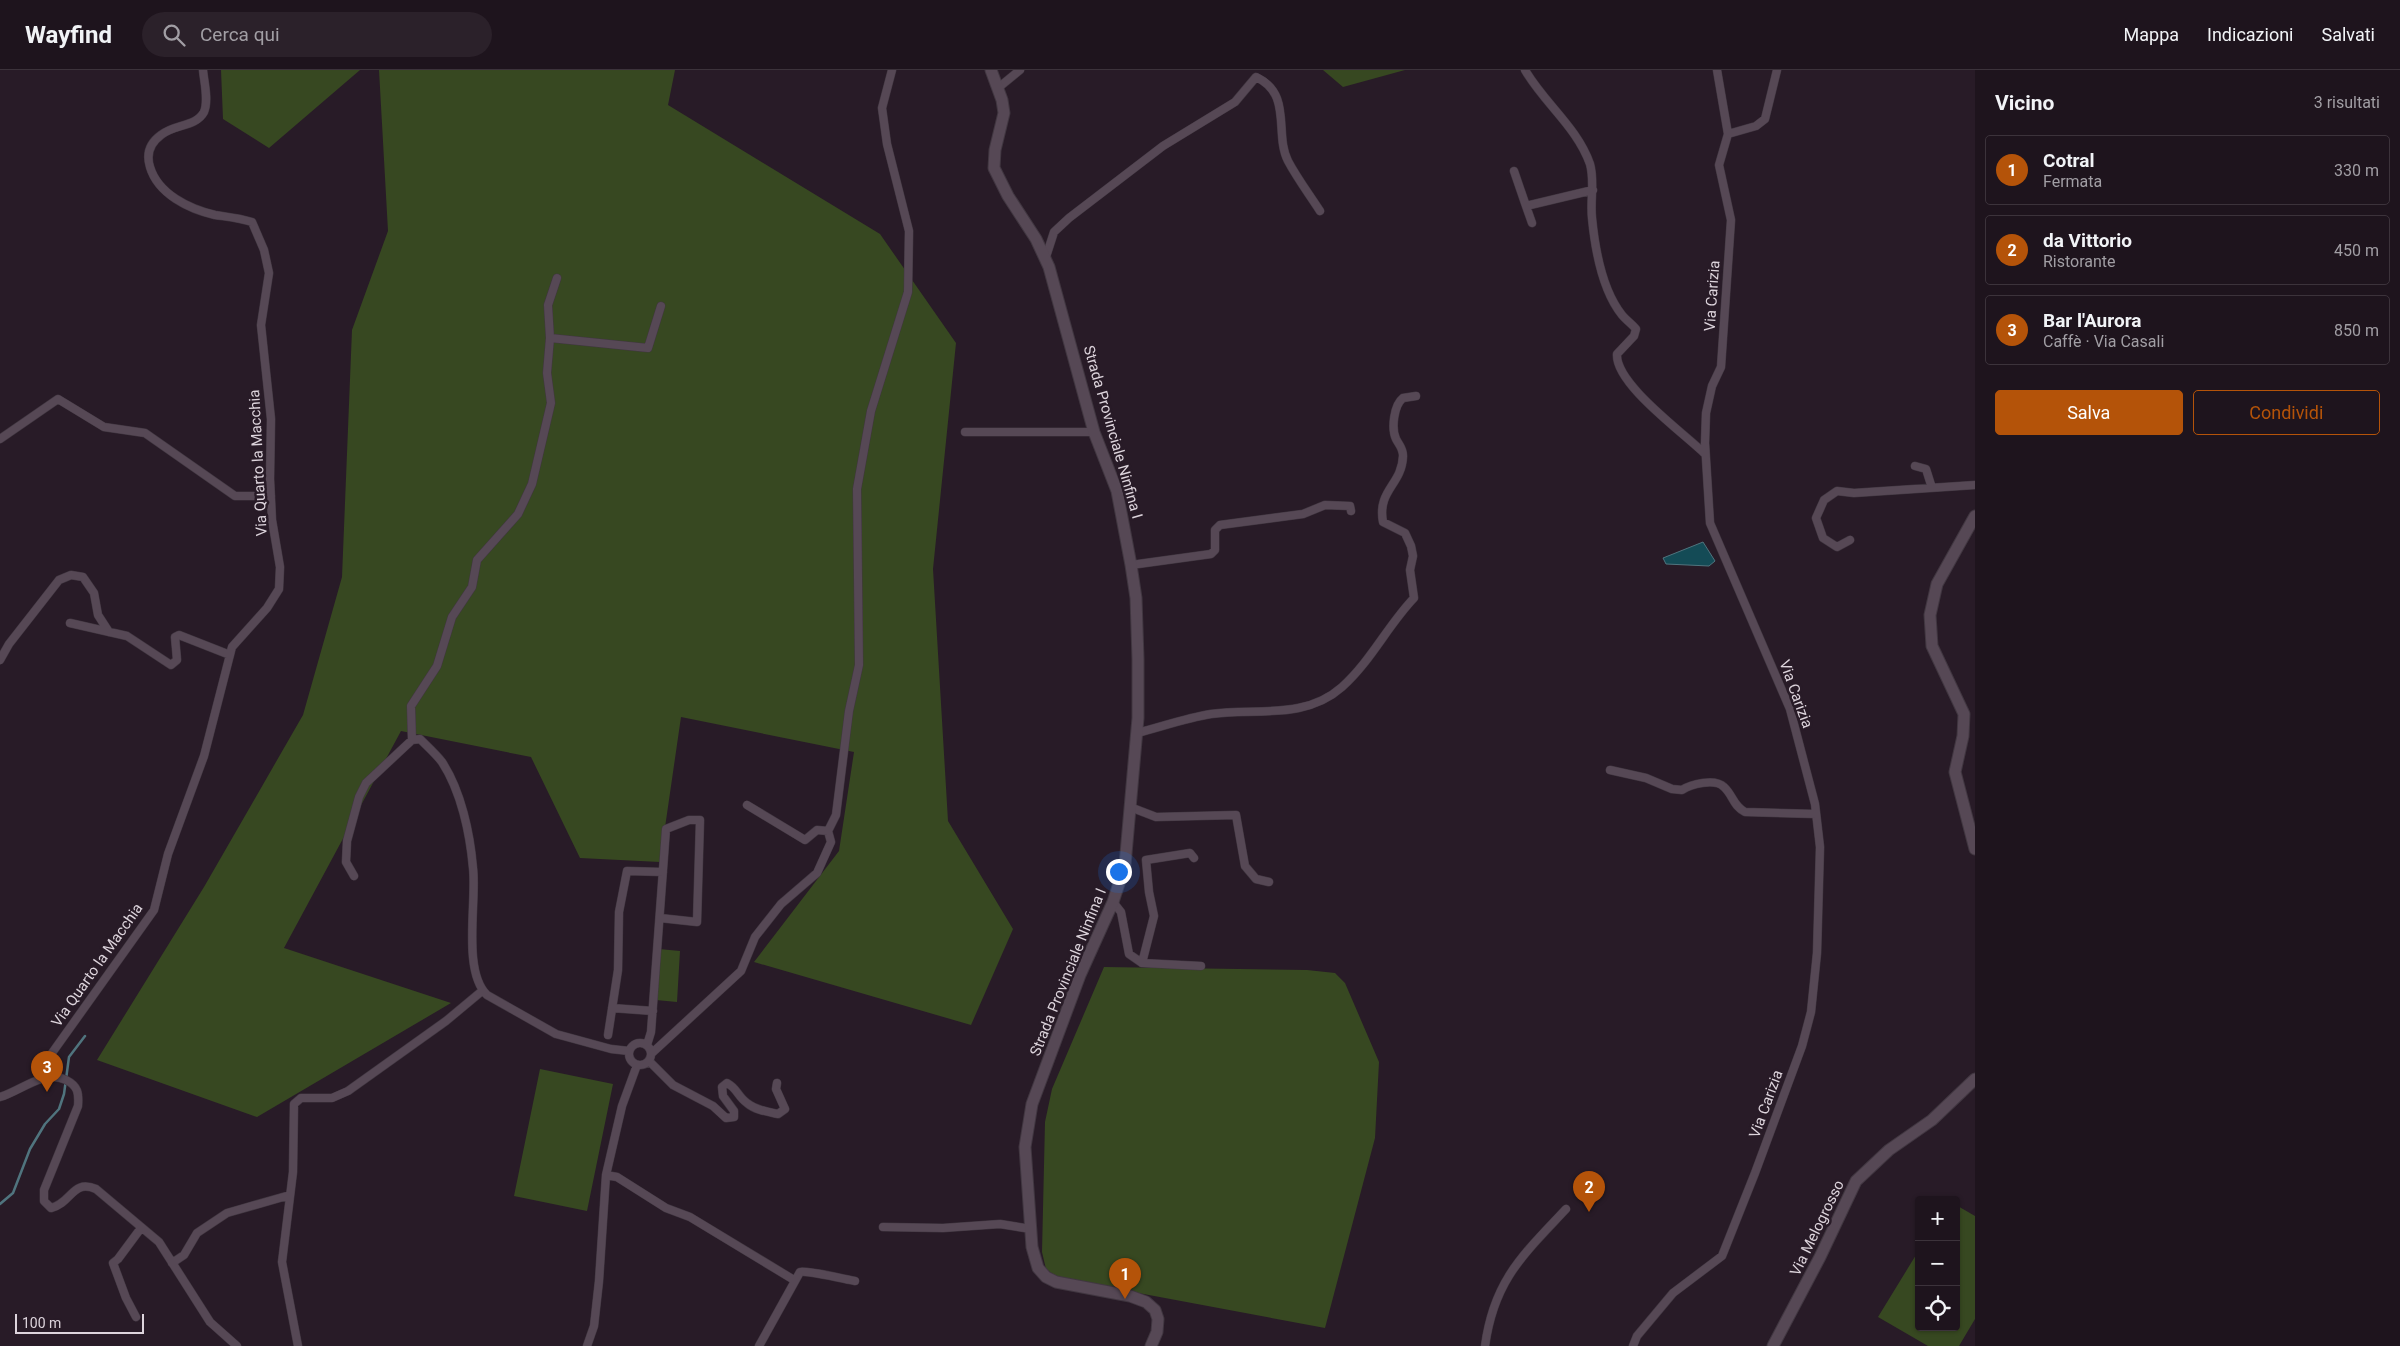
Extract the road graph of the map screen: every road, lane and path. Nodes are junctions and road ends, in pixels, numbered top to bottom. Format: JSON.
{"nodes":[{"id":1,"x":203,"y":70,"type":"edge"},
{"id":2,"x":892,"y":70,"type":"edge"},
{"id":3,"x":991,"y":70,"type":"edge"},
{"id":4,"x":1020,"y":70,"type":"edge"},
{"id":5,"x":1525,"y":70,"type":"edge"},
{"id":6,"x":1717,"y":70,"type":"edge"},
{"id":7,"x":1777,"y":70,"type":"edge"},
{"id":8,"x":998,"y":88,"type":"junction"},
{"id":9,"x":1728,"y":134,"type":"junction"},
{"id":10,"x":1514,"y":171,"type":"dead end"},
{"id":11,"x":1593,"y":190,"type":"junction"},
{"id":12,"x":1526,"y":206,"type":"junction"},
{"id":13,"x":1320,"y":210,"type":"dead end"},
{"id":14,"x":1532,"y":223,"type":"dead end"},
{"id":15,"x":1046,"y":260,"type":"junction"},
{"id":16,"x":557,"y":278,"type":"dead end"},
{"id":17,"x":661,"y":306,"type":"dead end"},
{"id":18,"x":550,"y":338,"type":"junction"},
{"id":19,"x":1416,"y":396,"type":"dead end"},
{"id":20,"x":965,"y":432,"type":"dead end"},
{"id":21,"x":1094,"y":432,"type":"junction"},
{"id":22,"x":0,"y":439,"type":"edge"},
{"id":23,"x":1706,"y":454,"type":"junction"},
{"id":24,"x":1915,"y":466,"type":"dead end"},
{"id":25,"x":1975,"y":485,"type":"edge"},
{"id":26,"x":1932,"y":488,"type":"junction"},
{"id":27,"x":1864,"y":492,"type":"junction"},
{"id":28,"x":271,"y":496,"type":"junction"},
{"id":29,"x":1864,"y":501,"type":"dead end"},
{"id":30,"x":1351,"y":511,"type":"dead end"},
{"id":31,"x":1975,"y":516,"type":"edge"},
{"id":32,"x":1850,"y":540,"type":"dead end"},
{"id":33,"x":1132,"y":565,"type":"junction"},
{"id":34,"x":70,"y":623,"type":"dead end"},
{"id":35,"x":109,"y":632,"type":"junction"},
{"id":36,"x":230,"y":655,"type":"junction"},
{"id":37,"x":0,"y":660,"type":"edge"},
{"id":38,"x":1136,"y":733,"type":"junction"},
{"id":39,"x":412,"y":740,"type":"junction"},
{"id":40,"x":1610,"y":770,"type":"dead end"},
{"id":41,"x":747,"y":805,"type":"dead end"},
{"id":42,"x":1130,"y":807,"type":"junction"},
{"id":43,"x":1816,"y":814,"type":"junction"},
{"id":44,"x":828,"y":831,"type":"junction"},
{"id":45,"x":1975,"y":849,"type":"edge"},
{"id":46,"x":1194,"y":858,"type":"dead end"},
{"id":47,"x":663,"y":872,"type":"junction"},
{"id":48,"x":354,"y":876,"type":"dead end"},
{"id":49,"x":1269,"y":882,"type":"dead end"},
{"id":50,"x":1113,"y":902,"type":"junction"},
{"id":51,"x":660,"y":918,"type":"junction"},
{"id":52,"x":1142,"y":963,"type":"junction"},
{"id":53,"x":1202,"y":966,"type":"dead end"},
{"id":54,"x":482,"y":991,"type":"junction"},
{"id":55,"x":612,"y":1008,"type":"junction"},
{"id":56,"x":653,"y":1011,"type":"junction"},
{"id":57,"x":608,"y":1035,"type":"dead end"},
{"id":58,"x":647,"y":1045,"type":"junction"},
{"id":59,"x":630,"y":1051,"type":"junction"},
{"id":60,"x":651,"y":1057,"type":"junction"},
{"id":61,"x":637,"y":1065,"type":"junction"},
{"id":62,"x":48,"y":1076,"type":"junction"},
{"id":63,"x":1975,"y":1079,"type":"edge"},
{"id":64,"x":777,"y":1082,"type":"dead end"},
{"id":65,"x":0,"y":1098,"type":"edge"},
{"id":66,"x":606,"y":1175,"type":"junction"},
{"id":67,"x":290,"y":1195,"type":"junction"},
{"id":68,"x":1566,"y":1209,"type":"dead end"},
{"id":69,"x":883,"y":1227,"type":"dead end"},
{"id":70,"x":141,"y":1228,"type":"junction"},
{"id":71,"x":1031,"y":1229,"type":"junction"},
{"id":72,"x":172,"y":1263,"type":"junction"},
{"id":73,"x":794,"y":1280,"type":"junction"},
{"id":74,"x":855,"y":1281,"type":"dead end"},
{"id":75,"x":136,"y":1318,"type":"dead end"},
{"id":76,"x":237,"y":1346,"type":"edge"},
{"id":77,"x":298,"y":1346,"type":"edge"},
{"id":78,"x":587,"y":1346,"type":"edge"},
{"id":79,"x":760,"y":1346,"type":"edge"},
{"id":80,"x":1150,"y":1346,"type":"edge"},
{"id":81,"x":1485,"y":1346,"type":"edge"},
{"id":82,"x":1633,"y":1346,"type":"edge"},
{"id":83,"x":1773,"y":1346,"type":"edge"}],
"edges":[{"from":1,"to":28,"type":"street","name":"Via Quarto la Macchia"},
{"from":2,"to":44,"type":"street"},
{"from":3,"to":8,"type":"main road","name":"Strada Provinciale Ninfina I"},
{"from":4,"to":8,"type":"street"},
{"from":5,"to":11,"type":"street"},
{"from":6,"to":9,"type":"street"},
{"from":7,"to":9,"type":"street"},
{"from":8,"to":15,"type":"main road","name":"Strada Provinciale Ninfina I"},
{"from":9,"to":23,"type":"street","name":"Via Carizia"},
{"from":10,"to":12,"type":"street"},
{"from":11,"to":12,"type":"street"},
{"from":11,"to":23,"type":"street"},
{"from":12,"to":14,"type":"street"},
{"from":13,"to":15,"type":"street"},
{"from":15,"to":21,"type":"main road","name":"Strada Provinciale Ninfina I"},
{"from":16,"to":18,"type":"street"},
{"from":17,"to":18,"type":"street"},
{"from":18,"to":39,"type":"street"},
{"from":19,"to":38,"type":"street"},
{"from":20,"to":21,"type":"street"},
{"from":21,"to":33,"type":"main road","name":"Strada Provinciale Ninfina I"},
{"from":22,"to":28,"type":"street"},
{"from":23,"to":43,"type":"street","name":"Via Carizia"},
{"from":24,"to":26,"type":"street"},
{"from":25,"to":26,"type":"street"},
{"from":26,"to":27,"type":"street"},
{"from":27,"to":29,"type":"street"},
{"from":27,"to":32,"type":"street"},
{"from":28,"to":36,"type":"street","name":"Via Quarto la Macchia"},
{"from":30,"to":33,"type":"street"},
{"from":31,"to":45,"type":"main road"},
{"from":33,"to":38,"type":"main road","name":"Strada Provinciale Ninfina I"},
{"from":34,"to":35,"type":"street"},
{"from":35,"to":36,"type":"street"},
{"from":35,"to":37,"type":"street"},
{"from":36,"to":62,"type":"street","name":"Via Quarto la Macchia"},
{"from":38,"to":42,"type":"main road","name":"Strada Provinciale Ninfina I"},
{"from":39,"to":48,"type":"street"},
{"from":39,"to":54,"type":"street"},
{"from":40,"to":43,"type":"street"},
{"from":41,"to":44,"type":"street"},
{"from":42,"to":49,"type":"street"},
{"from":42,"to":50,"type":"main road","name":"Strada Provinciale Ninfina I"},
{"from":43,"to":82,"type":"street","name":"Via Carizia"},
{"from":44,"to":60,"type":"street"},
{"from":46,"to":52,"type":"street"},
{"from":47,"to":51,"type":"street"},
{"from":47,"to":51,"type":"street"},
{"from":47,"to":55,"type":"street"},
{"from":50,"to":52,"type":"street"},
{"from":50,"to":71,"type":"main road","name":"Strada Provinciale Ninfina I"},
{"from":51,"to":56,"type":"street"},
{"from":52,"to":53,"type":"street"},
{"from":54,"to":59,"type":"street"},
{"from":54,"to":67,"type":"street"},
{"from":55,"to":56,"type":"street"},
{"from":55,"to":57,"type":"street"},
{"from":56,"to":58,"type":"street"},
{"from":58,"to":59,"type":"street"},
{"from":58,"to":60,"type":"street"},
{"from":59,"to":61,"type":"street"},
{"from":60,"to":61,"type":"street"},
{"from":60,"to":64,"type":"street"},
{"from":61,"to":66,"type":"street"},
{"from":62,"to":65,"type":"street"},
{"from":62,"to":70,"type":"street"},
{"from":63,"to":83,"type":"main road","name":"Via Melogrosso"},
{"from":66,"to":73,"type":"street"},
{"from":66,"to":78,"type":"street"},
{"from":67,"to":72,"type":"street"},
{"from":67,"to":77,"type":"street"},
{"from":68,"to":81,"type":"street"},
{"from":69,"to":71,"type":"street"},
{"from":70,"to":72,"type":"street"},
{"from":70,"to":75,"type":"street"},
{"from":71,"to":80,"type":"main road","name":"Strada Provinciale Ninfina I"},
{"from":72,"to":76,"type":"street"},
{"from":73,"to":74,"type":"street"},
{"from":73,"to":79,"type":"street"}]}
